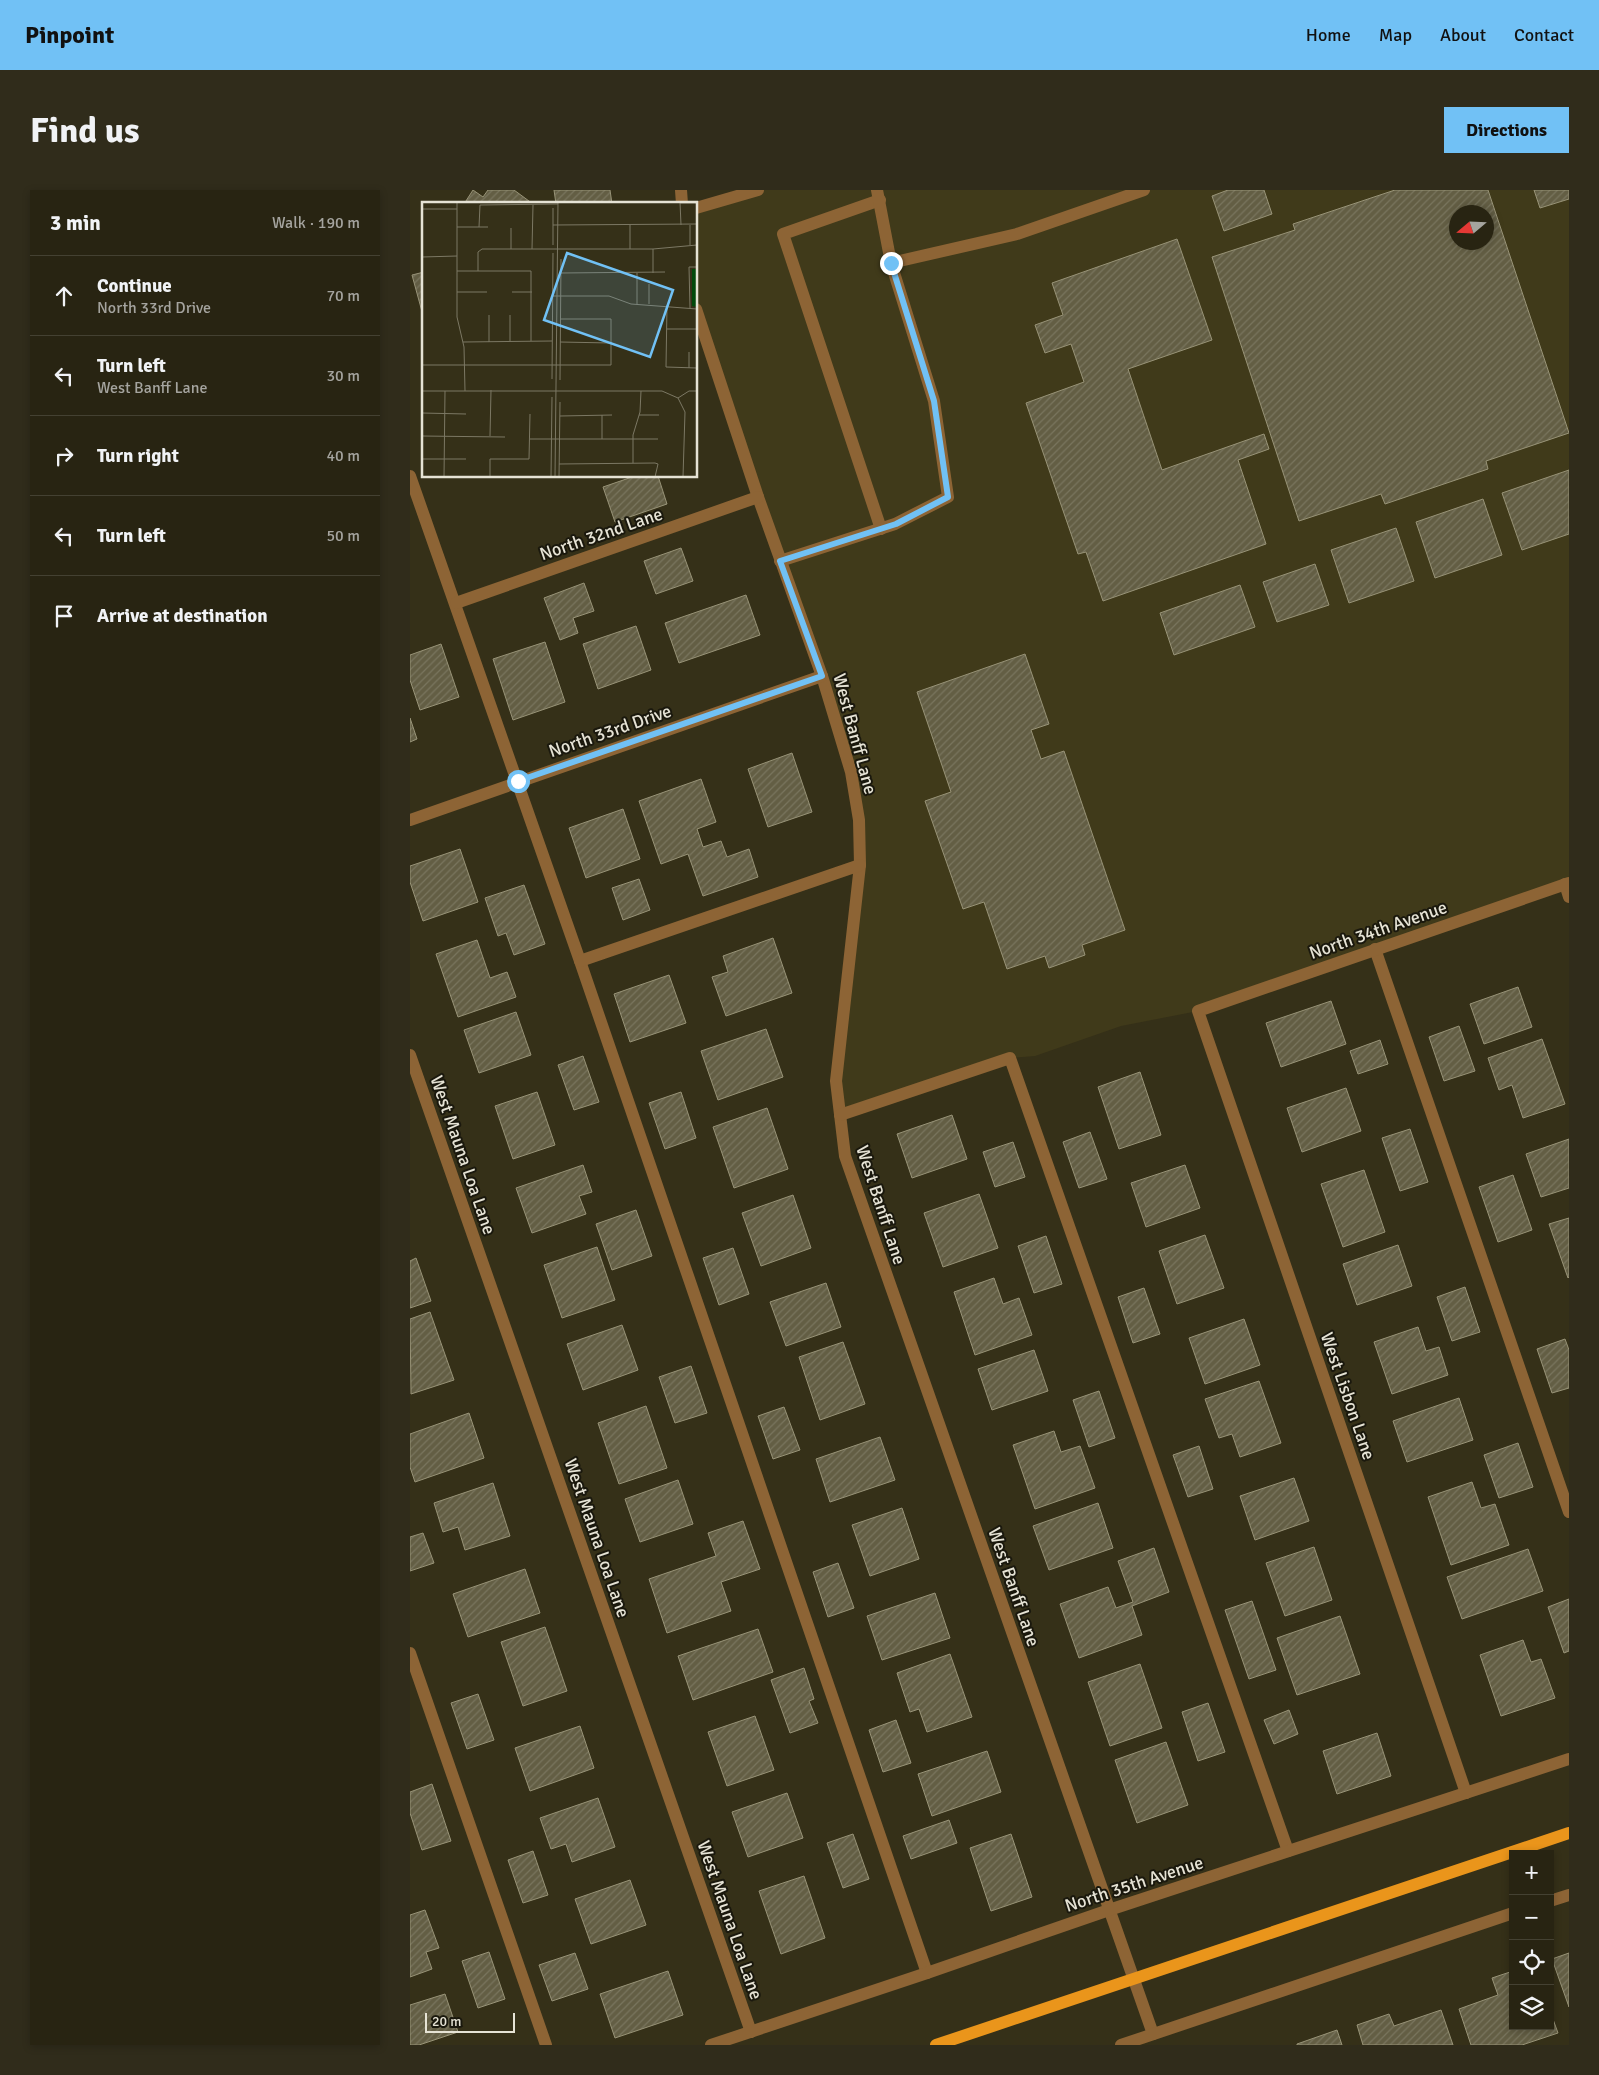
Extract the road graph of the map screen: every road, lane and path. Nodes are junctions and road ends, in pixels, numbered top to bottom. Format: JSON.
{"nodes":[{"id":1,"x":758,"y":190,"type":"edge"},
{"id":2,"x":1144,"y":190,"type":"edge"},
{"id":3,"x":878,"y":195,"type":"edge"},
{"id":4,"x":698,"y":207,"type":"edge"},
{"id":5,"x":891,"y":263,"type":"junction"},
{"id":6,"x":698,"y":315,"type":"edge"},
{"id":7,"x":410,"y":476,"type":"edge"},
{"id":8,"x":758,"y":497,"type":"junction"},
{"id":9,"x":881,"y":529,"type":"junction"},
{"id":10,"x":780,"y":561,"type":"junction"},
{"id":11,"x":456,"y":603,"type":"junction"},
{"id":12,"x":822,"y":676,"type":"junction"},
{"id":13,"x":518,"y":781,"type":"junction"},
{"id":14,"x":410,"y":820,"type":"edge"},
{"id":15,"x":860,"y":865,"type":"junction"},
{"id":16,"x":1567,"y":884,"type":"edge"},
{"id":17,"x":1569,"y":897,"type":"edge"},
{"id":18,"x":1375,"y":949,"type":"junction"},
{"id":19,"x":580,"y":961,"type":"junction"},
{"id":20,"x":1198,"y":1010,"type":"joint"},
{"id":21,"x":410,"y":1055,"type":"edge"},
{"id":22,"x":840,"y":1115,"type":"junction"},
{"id":23,"x":1569,"y":1512,"type":"edge"},
{"id":24,"x":410,"y":1652,"type":"edge"},
{"id":25,"x":1569,"y":1759,"type":"edge"},
{"id":26,"x":1466,"y":1793,"type":"junction"},
{"id":27,"x":1569,"y":1833,"type":"edge"},
{"id":28,"x":1288,"y":1851,"type":"junction"},
{"id":29,"x":1569,"y":1895,"type":"edge"},
{"id":30,"x":1554,"y":1900,"type":"edge"},
{"id":31,"x":1109,"y":1910,"type":"junction"},
{"id":32,"x":1509,"y":1915,"type":"edge"},
{"id":33,"x":927,"y":1973,"type":"junction"},
{"id":34,"x":1134,"y":1978,"type":"junction"},
{"id":35,"x":751,"y":2032,"type":"junction"},
{"id":36,"x":1153,"y":2034,"type":"junction"},
{"id":37,"x":546,"y":2045,"type":"edge"},
{"id":38,"x":711,"y":2045,"type":"edge"},
{"id":39,"x":936,"y":2045,"type":"edge"},
{"id":40,"x":1121,"y":2045,"type":"edge"}],
"edges":[{"from":1,"to":4,"type":"street"},
{"from":2,"to":5,"type":"street"},
{"from":3,"to":5,"type":"street"},
{"from":3,"to":9,"type":"street"},
{"from":5,"to":9,"type":"street"},
{"from":6,"to":8,"type":"street","name":"West Banff Lane"},
{"from":7,"to":11,"type":"street"},
{"from":8,"to":10,"type":"street","name":"West Banff Lane"},
{"from":8,"to":11,"type":"street","name":"North 32nd Lane"},
{"from":9,"to":10,"type":"street"},
{"from":10,"to":12,"type":"street","name":"West Banff Lane"},
{"from":11,"to":13,"type":"street"},
{"from":12,"to":13,"type":"street","name":"North 33rd Drive"},
{"from":12,"to":15,"type":"street","name":"West Banff Lane"},
{"from":13,"to":14,"type":"street","name":"North 33rd Drive"},
{"from":13,"to":19,"type":"street"},
{"from":15,"to":19,"type":"street"},
{"from":15,"to":22,"type":"street","name":"West Banff Lane"},
{"from":16,"to":17,"type":"street"},
{"from":16,"to":18,"type":"street","name":"North 34th Avenue"},
{"from":18,"to":20,"type":"street","name":"North 34th Avenue"},
{"from":18,"to":23,"type":"street"},
{"from":19,"to":33,"type":"street"},
{"from":20,"to":26,"type":"street","name":"West Lisbon Lane"},
{"from":21,"to":35,"type":"street","name":"West Mauna Loa Lane"},
{"from":22,"to":28,"type":"street"},
{"from":22,"to":31,"type":"street","name":"West Banff Lane"},
{"from":24,"to":37,"type":"street"},
{"from":25,"to":26,"type":"street","name":"North 35th Avenue"},
{"from":26,"to":28,"type":"street","name":"North 35th Avenue"},
{"from":27,"to":34,"type":"main road"},
{"from":28,"to":31,"type":"street","name":"North 35th Avenue"},
{"from":29,"to":30,"type":"street"},
{"from":31,"to":33,"type":"street","name":"North 35th Avenue"},
{"from":31,"to":34,"type":"street","name":"West Banff Lane"},
{"from":32,"to":36,"type":"street"},
{"from":33,"to":35,"type":"street","name":"North 35th Avenue"},
{"from":34,"to":36,"type":"street","name":"West Banff Lane"},
{"from":34,"to":39,"type":"main road"},
{"from":35,"to":38,"type":"street","name":"North 35th Avenue"},
{"from":36,"to":40,"type":"street"}]}
